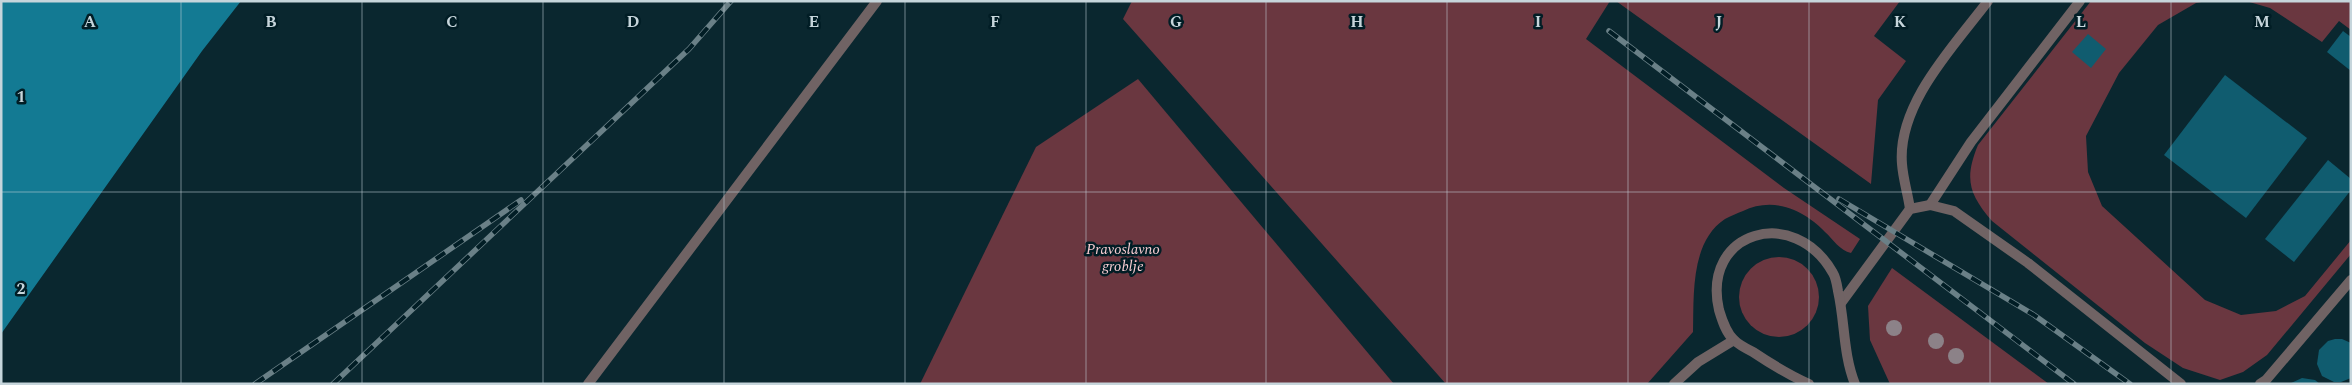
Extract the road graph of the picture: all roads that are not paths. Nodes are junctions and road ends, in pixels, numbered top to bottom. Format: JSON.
{"nodes":[{"id":1,"x":878,"y":1,"type":"edge"},
{"id":2,"x":1988,"y":1,"type":"edge"},
{"id":3,"x":2080,"y":1,"type":"edge"},
{"id":4,"x":1930,"y":205,"type":"junction"},
{"id":5,"x":1910,"y":209,"type":"junction"},
{"id":6,"x":2351,"y":280,"type":"edge"},
{"id":7,"x":1841,"y":303,"type":"junction"},
{"id":8,"x":1734,"y":340,"type":"junction"},
{"id":9,"x":588,"y":384,"type":"edge"},
{"id":10,"x":1674,"y":384,"type":"edge"},
{"id":11,"x":1809,"y":384,"type":"edge"},
{"id":12,"x":1855,"y":384,"type":"edge"},
{"id":13,"x":2181,"y":384,"type":"edge"},
{"id":14,"x":2260,"y":384,"type":"edge"}],
"edges":[{"from":1,"to":9,"type":"street"},
{"from":2,"to":5,"type":"street"},
{"from":3,"to":4,"type":"street"},
{"from":4,"to":5,"type":"street"},
{"from":4,"to":13,"type":"street"},
{"from":5,"to":7,"type":"street"},
{"from":6,"to":14,"type":"street"},
{"from":7,"to":8,"type":"street"},
{"from":7,"to":12,"type":"street"},
{"from":8,"to":10,"type":"street"},
{"from":8,"to":11,"type":"street"}]}
